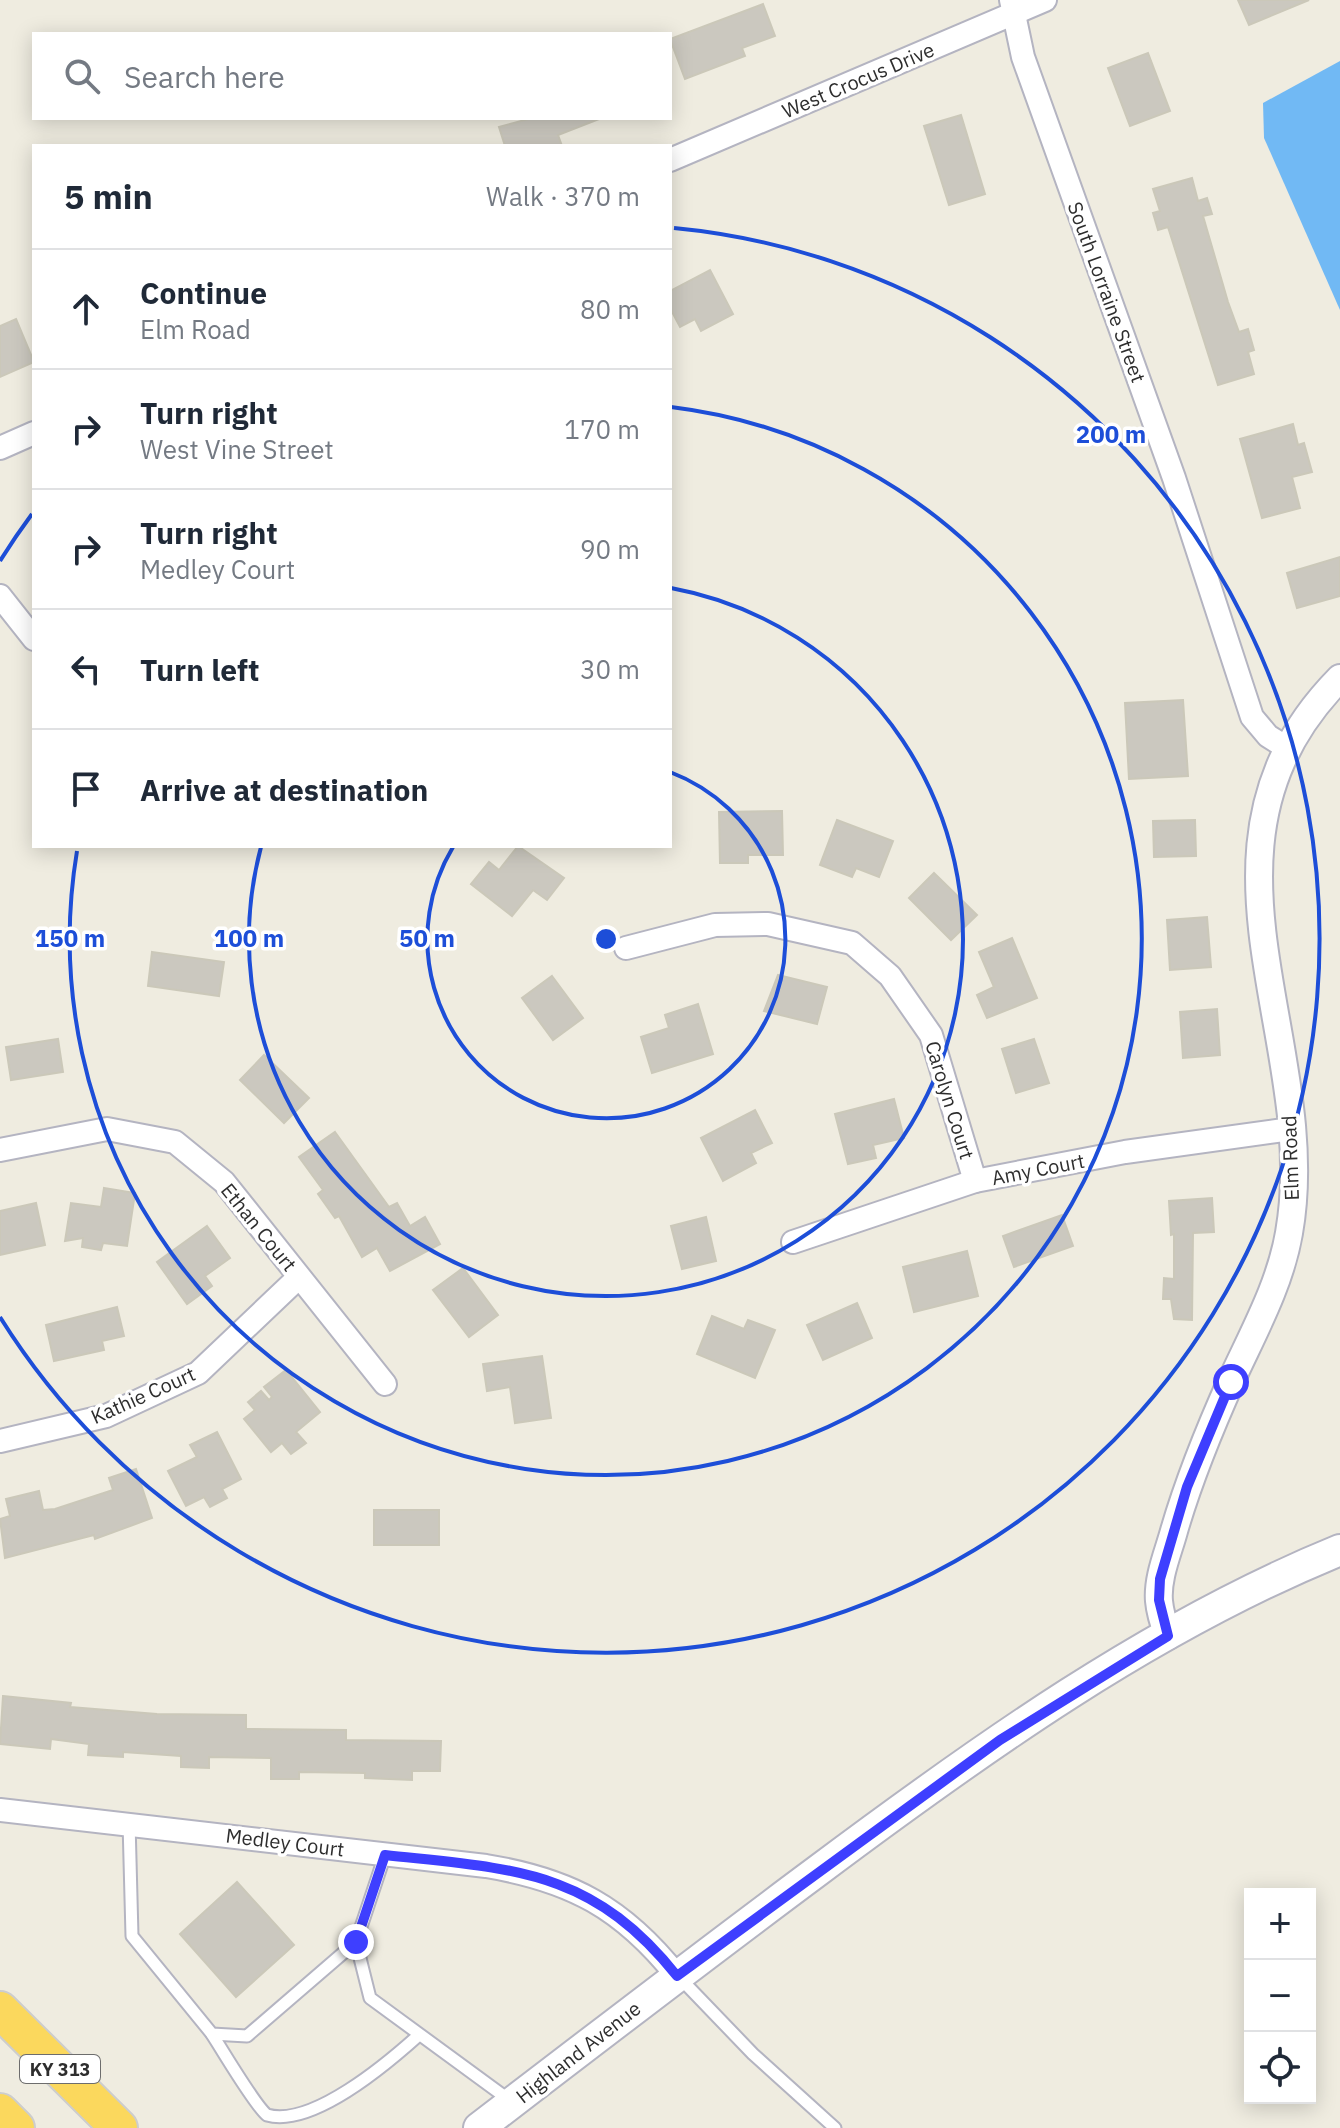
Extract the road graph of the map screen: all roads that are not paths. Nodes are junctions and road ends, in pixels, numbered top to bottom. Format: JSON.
{"nodes":[{"id":1,"x":1045,"y":0,"type":"edge"},
{"id":2,"x":1012,"y":7,"type":"edge"},
{"id":3,"x":672,"y":159,"type":"edge"},
{"id":4,"x":32,"y":434,"type":"edge"},
{"id":5,"x":0,"y":448,"type":"edge"},
{"id":6,"x":0,"y":596,"type":"edge"},
{"id":7,"x":32,"y":636,"type":"edge"},
{"id":8,"x":1340,"y":678,"type":"edge"},
{"id":9,"x":1289,"y":749,"type":"junction"},
{"id":10,"x":626,"y":948,"type":"dead end"},
{"id":11,"x":1291,"y":1129,"type":"junction"},
{"id":12,"x":0,"y":1150,"type":"edge"},
{"id":13,"x":975,"y":1181,"type":"junction"},
{"id":14,"x":793,"y":1242,"type":"dead end"},
{"id":15,"x":299,"y":1277,"type":"junction"},
{"id":16,"x":385,"y":1384,"type":"dead end"},
{"id":17,"x":0,"y":1441,"type":"edge"},
{"id":18,"x":1340,"y":1550,"type":"edge"},
{"id":19,"x":1168,"y":1636,"type":"junction"},
{"id":20,"x":0,"y":1810,"type":"edge"},
{"id":21,"x":129,"y":1822,"type":"junction"},
{"id":22,"x":385,"y":1855,"type":"junction"},
{"id":23,"x":356,"y":1942,"type":"junction"},
{"id":24,"x":677,"y":1976,"type":"junction"},
{"id":25,"x":0,"y":2010,"type":"edge"},
{"id":26,"x":212,"y":2034,"type":"junction"},
{"id":27,"x":419,"y":2035,"type":"junction"},
{"id":28,"x":512,"y":2103,"type":"junction"},
{"id":29,"x":0,"y":2112,"type":"edge"},
{"id":30,"x":16,"y":2128,"type":"edge"},
{"id":31,"x":119,"y":2128,"type":"edge"},
{"id":32,"x":479,"y":2128,"type":"edge"},
{"id":33,"x":835,"y":2128,"type":"edge"}],
"edges":[{"from":1,"to":2,"type":"street","name":"West Crocus Drive"},
{"from":2,"to":3,"type":"street","name":"West Crocus Drive"},
{"from":2,"to":9,"type":"street","name":"South Lorraine Street"},
{"from":4,"to":5,"type":"street"},
{"from":6,"to":7,"type":"street"},
{"from":8,"to":9,"type":"street","name":"Elm Road"},
{"from":9,"to":11,"type":"street","name":"Elm Road"},
{"from":10,"to":13,"type":"street","name":"Carolyn Court"},
{"from":11,"to":13,"type":"street","name":"Amy Court"},
{"from":11,"to":19,"type":"street","name":"Elm Road"},
{"from":12,"to":15,"type":"street","name":"Ethan Court"},
{"from":13,"to":14,"type":"street","name":"Amy Court"},
{"from":15,"to":16,"type":"street","name":"Ethan Court"},
{"from":15,"to":17,"type":"street","name":"Kathie Court"},
{"from":18,"to":19,"type":"main road","name":"Highland Avenue"},
{"from":19,"to":24,"type":"main road","name":"Highland Avenue"},
{"from":20,"to":21,"type":"street","name":"Medley Court"},
{"from":21,"to":22,"type":"street","name":"Medley Court"},
{"from":21,"to":26,"type":"lane"},
{"from":22,"to":23,"type":"lane"},
{"from":22,"to":24,"type":"street","name":"Medley Court"},
{"from":23,"to":26,"type":"lane"},
{"from":23,"to":27,"type":"lane"},
{"from":24,"to":28,"type":"main road","name":"Highland Avenue"},
{"from":24,"to":33,"type":"lane"},
{"from":25,"to":31,"type":"highway","number":"KY 313"},
{"from":26,"to":27,"type":"lane"},
{"from":27,"to":28,"type":"lane"},
{"from":28,"to":32,"type":"main road","name":"Highland Avenue"},
{"from":29,"to":30,"type":"highway"}]}
